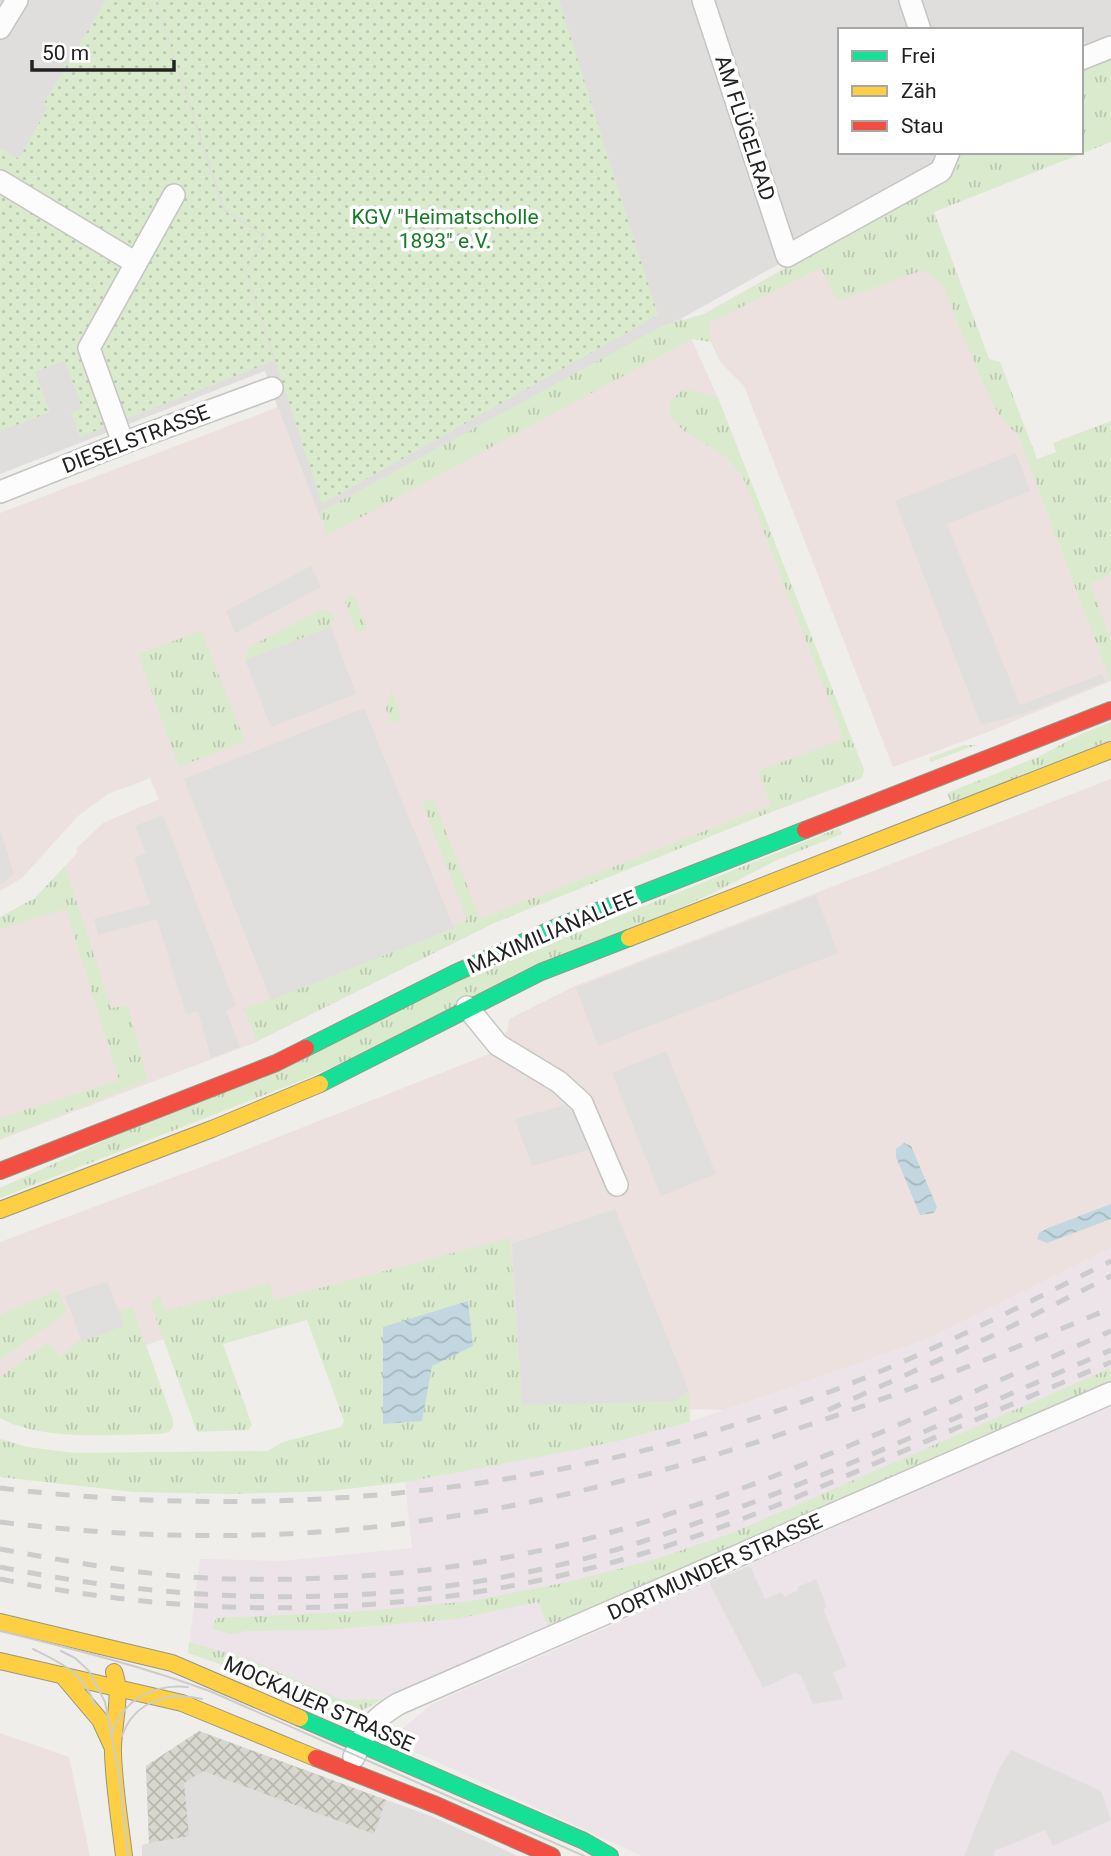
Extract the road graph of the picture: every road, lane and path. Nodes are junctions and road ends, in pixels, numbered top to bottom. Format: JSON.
{"nodes":[{"id":1,"x":17,"y":0,"type":"edge"},
{"id":2,"x":703,"y":0,"type":"edge"},
{"id":3,"x":910,"y":0,"type":"edge"},
{"id":4,"x":0,"y":28,"type":"edge"},
{"id":5,"x":919,"y":28,"type":"edge"},
{"id":6,"x":1111,"y":47,"type":"edge"},
{"id":7,"x":1083,"y":58,"type":"edge"},
{"id":8,"x":948,"y":154,"type":"edge"},
{"id":9,"x":0,"y":181,"type":"edge"},
{"id":10,"x":174,"y":195,"type":"dead end"},
{"id":11,"x":136,"y":263,"type":"junction"},
{"id":12,"x":272,"y":388,"type":"dead end"},
{"id":13,"x":123,"y":443,"type":"junction"},
{"id":14,"x":0,"y":492,"type":"edge"},
{"id":15,"x":1111,"y":710,"type":"edge"},
{"id":16,"x":1111,"y":750,"type":"edge"},
{"id":17,"x":467,"y":1007,"type":"junction"},
{"id":18,"x":0,"y":1171,"type":"edge"},
{"id":19,"x":617,"y":1185,"type":"dead end"},
{"id":20,"x":0,"y":1210,"type":"edge"},
{"id":21,"x":1111,"y":1393,"type":"edge"},
{"id":22,"x":0,"y":1622,"type":"edge"},
{"id":23,"x":92,"y":1644,"type":"junction"},
{"id":24,"x":0,"y":1661,"type":"edge"},
{"id":25,"x":187,"y":1669,"type":"junction"},
{"id":26,"x":62,"y":1675,"type":"junction"},
{"id":27,"x":120,"y":1688,"type":"junction"},
{"id":28,"x":359,"y":1745,"type":"junction"},
{"id":29,"x":113,"y":1746,"type":"junction"},
{"id":30,"x":348,"y":1772,"type":"junction"},
{"id":31,"x":530,"y":1852,"type":"edge"},
{"id":32,"x":124,"y":1856,"type":"edge"},
{"id":33,"x":552,"y":1856,"type":"edge"},
{"id":34,"x":610,"y":1856,"type":"edge"}],
"edges":[{"from":1,"to":4,"type":"street"},
{"from":2,"to":8,"type":"street","name":"AM FLÜGELRAD"},
{"from":3,"to":5,"type":"street"},
{"from":6,"to":7,"type":"street"},
{"from":9,"to":11,"type":"street"},
{"from":10,"to":11,"type":"street"},
{"from":11,"to":13,"type":"street"},
{"from":12,"to":13,"type":"street","name":"DIESELSTRASSE"},
{"from":13,"to":14,"type":"street","name":"DIESELSTRASSE"},
{"from":15,"to":18,"type":"main road","name":"MAXIMILIANALLEE"},
{"from":16,"to":17,"type":"main road","name":"MAXIMILIANALLEE"},
{"from":17,"to":19,"type":"street","name":"MAXIMILIANALLEE"},
{"from":17,"to":20,"type":"main road","name":"MAXIMILIANALLEE"},
{"from":21,"to":28,"type":"street","name":"DORTMUNDER STRASSE"},
{"from":22,"to":23,"type":"main road","name":"MOCKAUER STRASSE"},
{"from":23,"to":25,"type":"main road","name":"MOCKAUER STRASSE"},
{"from":23,"to":27,"type":"main road"},
{"from":24,"to":26,"type":"main road"},
{"from":25,"to":27,"type":"main road"},
{"from":25,"to":28,"type":"main road","name":"MOCKAUER STRASSE"},
{"from":26,"to":27,"type":"main road"},
{"from":26,"to":29,"type":"main road"},
{"from":27,"to":29,"type":"main road"},
{"from":27,"to":30,"type":"main road"},
{"from":28,"to":30,"type":"street","name":"DORTMUNDER STRASSE"},
{"from":28,"to":34,"type":"main road","name":"MOCKAUER STRASSE"},
{"from":29,"to":32,"type":"main road"},
{"from":30,"to":31,"type":"main road"},
{"from":31,"to":33,"type":"main road"}]}
